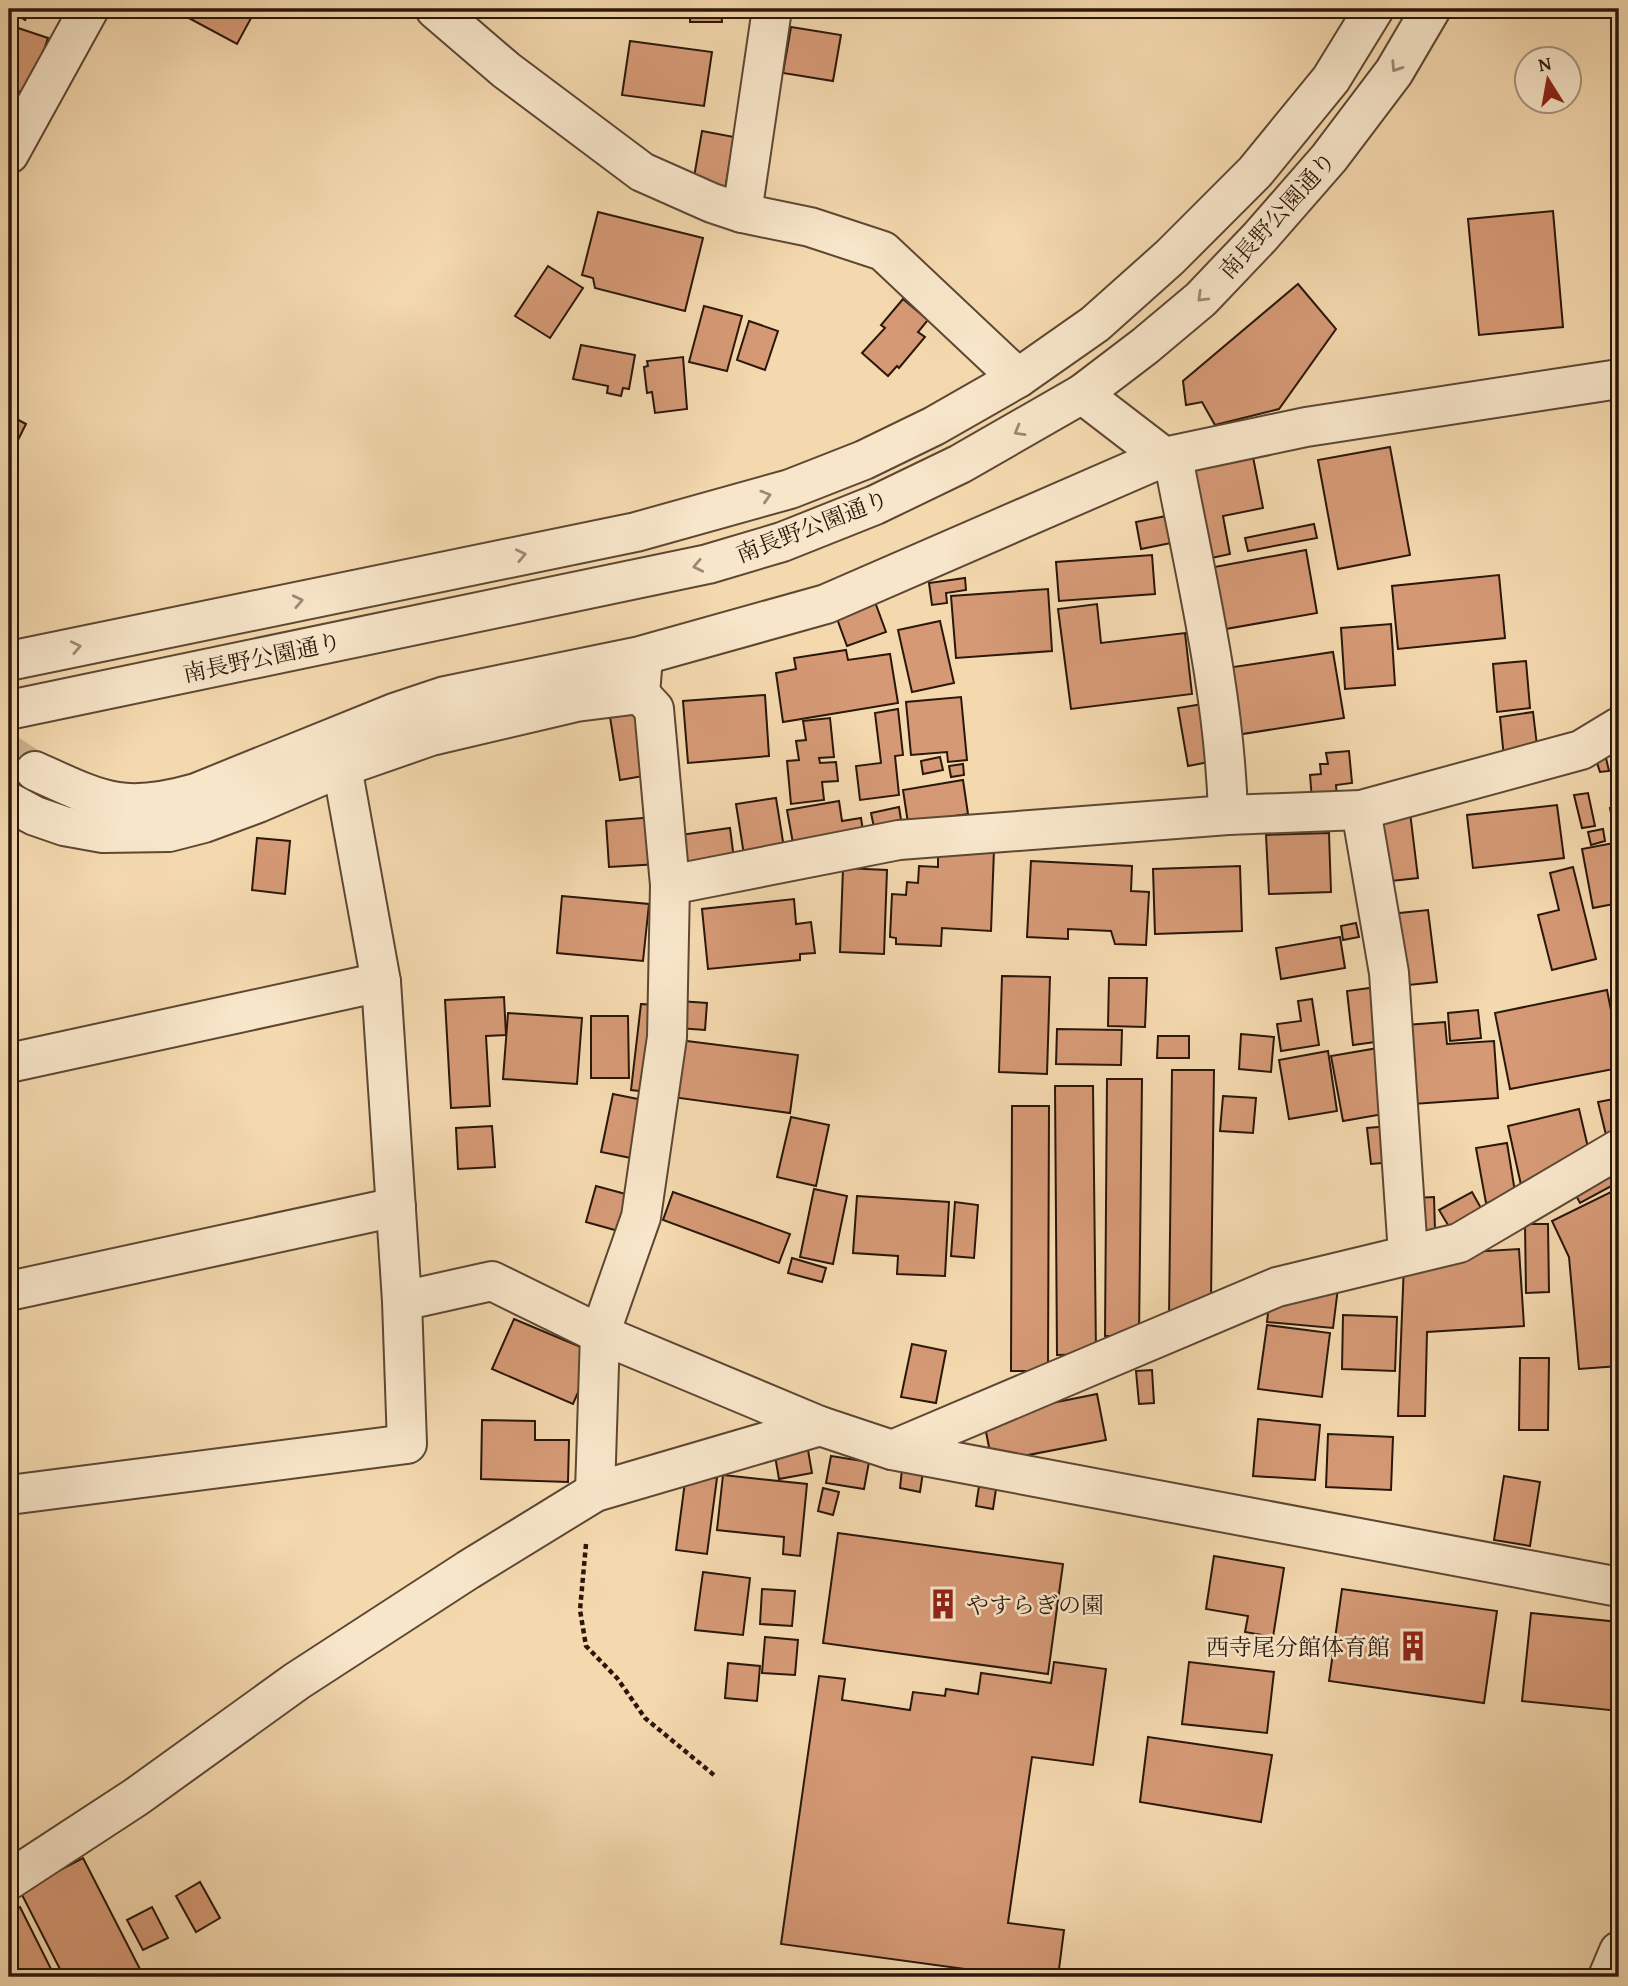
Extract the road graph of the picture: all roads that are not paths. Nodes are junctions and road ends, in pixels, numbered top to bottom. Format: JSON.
{"nodes":[{"id":1,"x":89,"y":9,"type":"edge"},
{"id":2,"x":435,"y":9,"type":"edge"},
{"id":3,"x":772,"y":9,"type":"edge"},
{"id":4,"x":1374,"y":9,"type":"edge"},
{"id":5,"x":1431,"y":9,"type":"edge"},
{"id":6,"x":18,"y":119,"type":"edge"},
{"id":7,"x":9,"y":153,"type":"edge"},
{"id":8,"x":741,"y":213,"type":"junction"},
{"id":9,"x":1018,"y":378,"type":"junction"},
{"id":10,"x":1619,"y":379,"type":"edge"},
{"id":11,"x":1082,"y":394,"type":"junction"},
{"id":12,"x":1164,"y":457,"type":"junction"},
{"id":13,"x":640,"y":656,"type":"junction"},
{"id":14,"x":9,"y":661,"type":"edge"},
{"id":15,"x":640,"y":694,"type":"junction"},
{"id":16,"x":9,"y":710,"type":"edge"},
{"id":17,"x":1619,"y":727,"type":"edge"},
{"id":18,"x":342,"y":767,"type":"junction"},
{"id":19,"x":35,"y":771,"type":"tunnel mouth"},
{"id":20,"x":9,"y":802,"type":"tunnel mouth"},
{"id":21,"x":1361,"y":810,"type":"junction"},
{"id":22,"x":1228,"y":815,"type":"junction"},
{"id":23,"x":670,"y":886,"type":"junction"},
{"id":24,"x":381,"y":982,"type":"junction"},
{"id":25,"x":9,"y":1063,"type":"edge"},
{"id":26,"x":1619,"y":1149,"type":"edge"},
{"id":27,"x":396,"y":1207,"type":"junction"},
{"id":28,"x":1408,"y":1254,"type":"junction"},
{"id":29,"x":9,"y":1291,"type":"edge"},
{"id":30,"x":402,"y":1301,"type":"junction"},
{"id":31,"x":600,"y":1334,"type":"junction"},
{"id":32,"x":820,"y":1426,"type":"junction"},
{"id":33,"x":892,"y":1450,"type":"junction"},
{"id":34,"x":595,"y":1492,"type":"junction"},
{"id":35,"x":9,"y":1494,"type":"edge"},
{"id":36,"x":1619,"y":1587,"type":"edge"},
{"id":37,"x":9,"y":1880,"type":"edge"},
{"id":38,"x":1619,"y":1951,"type":"edge"},
{"id":39,"x":1608,"y":1977,"type":"edge"}],
"edges":[{"from":1,"to":6,"type":"street"},
{"from":2,"to":8,"type":"street"},
{"from":3,"to":8,"type":"street"},
{"from":4,"to":9,"type":"street","name":"南長野公園通り"},
{"from":5,"to":11,"type":"street","name":"南長野公園通り","one_way":true},
{"from":6,"to":7,"type":"street"},
{"from":8,"to":9,"type":"street"},
{"from":14,"to":9,"type":"street","name":"南長野公園通り","one_way":true},
{"from":10,"to":12,"type":"street"},
{"from":11,"to":12,"type":"street"},
{"from":11,"to":16,"type":"street","name":"南長野公園通り","one_way":true},
{"from":12,"to":13,"type":"street"},
{"from":12,"to":22,"type":"street"},
{"from":13,"to":15,"type":"street"},
{"from":13,"to":19,"type":"street"},
{"from":15,"to":18,"type":"street"},
{"from":15,"to":23,"type":"street"},
{"from":17,"to":21,"type":"street"},
{"from":18,"to":20,"type":"street"},
{"from":18,"to":24,"type":"street"},
{"from":21,"to":22,"type":"street"},
{"from":21,"to":28,"type":"street"},
{"from":22,"to":23,"type":"street"},
{"from":23,"to":31,"type":"street"},
{"from":24,"to":25,"type":"street"},
{"from":24,"to":27,"type":"street"},
{"from":26,"to":28,"type":"street"},
{"from":27,"to":29,"type":"street"},
{"from":27,"to":30,"type":"street"},
{"from":28,"to":33,"type":"street"},
{"from":30,"to":31,"type":"street"},
{"from":30,"to":35,"type":"street"},
{"from":31,"to":32,"type":"street"},
{"from":31,"to":34,"type":"street"},
{"from":32,"to":33,"type":"street"},
{"from":32,"to":34,"type":"street"},
{"from":33,"to":36,"type":"street"},
{"from":34,"to":37,"type":"street"},
{"from":38,"to":39,"type":"street"}]}
